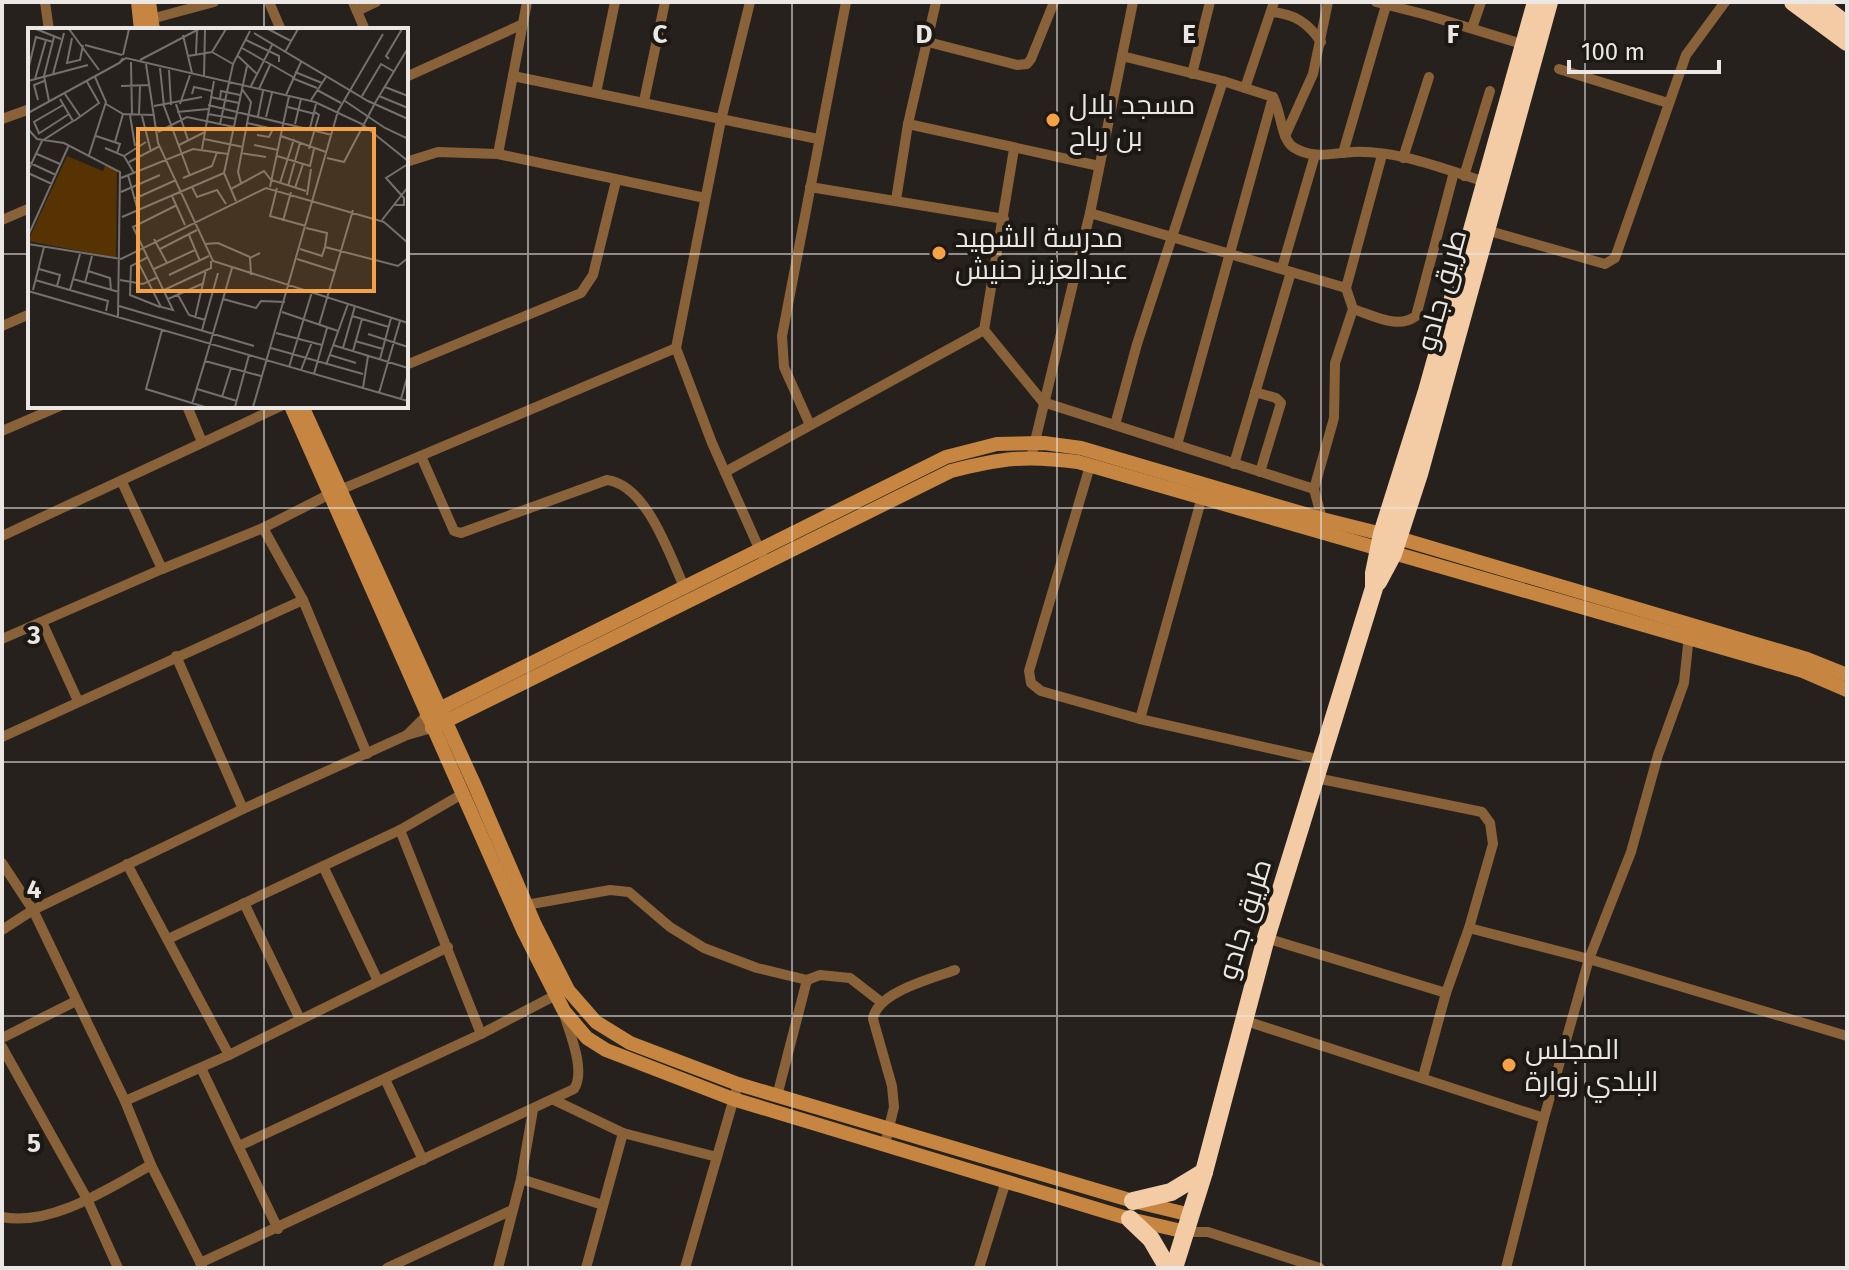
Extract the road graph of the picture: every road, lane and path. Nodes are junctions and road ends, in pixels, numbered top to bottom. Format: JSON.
{"nodes":[{"id":1,"x":45,"y":2,"type":"edge"},
{"id":2,"x":138,"y":2,"type":"edge"},
{"id":3,"x":149,"y":2,"type":"edge"},
{"id":4,"x":214,"y":2,"type":"edge"},
{"id":5,"x":269,"y":2,"type":"edge"},
{"id":6,"x":376,"y":2,"type":"edge"},
{"id":7,"x":527,"y":2,"type":"edge"},
{"id":8,"x":615,"y":2,"type":"edge"},
{"id":9,"x":665,"y":2,"type":"edge"},
{"id":10,"x":750,"y":2,"type":"edge"},
{"id":11,"x":846,"y":2,"type":"edge"},
{"id":12,"x":936,"y":2,"type":"edge"},
{"id":13,"x":1054,"y":2,"type":"edge"},
{"id":14,"x":1133,"y":2,"type":"edge"},
{"id":15,"x":1210,"y":2,"type":"edge"},
{"id":16,"x":1328,"y":2,"type":"edge"},
{"id":17,"x":1431,"y":2,"type":"edge"},
{"id":18,"x":1481,"y":2,"type":"edge"},
{"id":19,"x":1536,"y":2,"type":"edge"},
{"id":20,"x":1549,"y":2,"type":"edge"},
{"id":21,"x":1725,"y":2,"type":"edge"},
{"id":22,"x":1793,"y":2,"type":"edge"},
{"id":23,"x":1817,"y":2,"type":"edge"},
{"id":24,"x":1383,"y":3,"type":"edge"},
{"id":25,"x":355,"y":6,"type":"edge"},
{"id":26,"x":1273,"y":7,"type":"edge"},
{"id":27,"x":1427,"y":15,"type":"junction"},
{"id":28,"x":523,"y":24,"type":"junction"},
{"id":29,"x":1847,"y":25,"type":"edge"},
{"id":30,"x":149,"y":26,"type":"edge"},
{"id":31,"x":49,"y":28,"type":"edge"},
{"id":32,"x":280,"y":28,"type":"edge"},
{"id":33,"x":364,"y":28,"type":"edge"},
{"id":34,"x":1472,"y":28,"type":"junction"},
{"id":35,"x":928,"y":42,"type":"junction"},
{"id":36,"x":1321,"y":42,"type":"junction"},
{"id":37,"x":1847,"y":42,"type":"edge"},
{"id":38,"x":1525,"y":45,"type":"junction"},
{"id":39,"x":1122,"y":56,"type":"junction"},
{"id":40,"x":1559,"y":69,"type":"dead end"},
{"id":41,"x":1192,"y":74,"type":"junction"},
{"id":42,"x":408,"y":76,"type":"edge"},
{"id":43,"x":513,"y":76,"type":"junction"},
{"id":44,"x":1429,"y":77,"type":"dead end"},
{"id":45,"x":1223,"y":81,"type":"junction"},
{"id":46,"x":1245,"y":88,"type":"junction"},
{"id":47,"x":1490,"y":91,"type":"dead end"},
{"id":48,"x":596,"y":93,"type":"junction"},
{"id":49,"x":1273,"y":97,"type":"junction"},
{"id":50,"x":644,"y":101,"type":"junction"},
{"id":51,"x":1668,"y":103,"type":"junction"},
{"id":52,"x":28,"y":110,"type":"edge"},
{"id":53,"x":2,"y":119,"type":"edge"},
{"id":54,"x":721,"y":120,"type":"junction"},
{"id":55,"x":908,"y":124,"type":"junction"},
{"id":56,"x":1285,"y":137,"type":"junction"},
{"id":57,"x":818,"y":139,"type":"junction"},
{"id":58,"x":1014,"y":149,"type":"junction"},
{"id":59,"x":1343,"y":153,"type":"junction"},
{"id":60,"x":498,"y":154,"type":"junction"},
{"id":61,"x":1315,"y":155,"type":"junction"},
{"id":62,"x":1382,"y":155,"type":"junction"},
{"id":63,"x":1403,"y":158,"type":"junction"},
{"id":64,"x":408,"y":161,"type":"edge"},
{"id":65,"x":1099,"y":166,"type":"junction"},
{"id":66,"x":1459,"y":174,"type":"junction"},
{"id":67,"x":616,"y":181,"type":"junction"},
{"id":68,"x":1485,"y":182,"type":"junction"},
{"id":69,"x":810,"y":187,"type":"junction"},
{"id":70,"x":705,"y":198,"type":"junction"},
{"id":71,"x":896,"y":200,"type":"junction"},
{"id":72,"x":28,"y":209,"type":"edge"},
{"id":73,"x":1090,"y":213,"type":"junction"},
{"id":74,"x":1004,"y":219,"type":"junction"},
{"id":75,"x":2,"y":220,"type":"edge"},
{"id":76,"x":1486,"y":230,"type":"junction"},
{"id":77,"x":1173,"y":238,"type":"junction"},
{"id":78,"x":1228,"y":255,"type":"junction"},
{"id":79,"x":1286,"y":270,"type":"junction"},
{"id":80,"x":1346,"y":288,"type":"junction"},
{"id":81,"x":1353,"y":309,"type":"junction"},
{"id":82,"x":28,"y":315,"type":"edge"},
{"id":83,"x":2,"y":326,"type":"edge"},
{"id":84,"x":984,"y":330,"type":"junction"},
{"id":85,"x":676,"y":348,"type":"junction"},
{"id":86,"x":408,"y":363,"type":"edge"},
{"id":87,"x":1255,"y":392,"type":"junction"},
{"id":88,"x":1043,"y":402,"type":"junction"},
{"id":89,"x":55,"y":408,"type":"edge"},
{"id":90,"x":188,"y":408,"type":"edge"},
{"id":91,"x":277,"y":408,"type":"edge"},
{"id":92,"x":292,"y":408,"type":"edge"},
{"id":93,"x":303,"y":408,"type":"edge"},
{"id":94,"x":810,"y":425,"type":"junction"},
{"id":95,"x":1115,"y":425,"type":"junction"},
{"id":96,"x":2,"y":431,"type":"edge"},
{"id":97,"x":202,"y":442,"type":"junction"},
{"id":98,"x":1177,"y":445,"type":"junction"},
{"id":99,"x":1033,"y":450,"type":"junction"},
{"id":100,"x":421,"y":456,"type":"junction"},
{"id":101,"x":1234,"y":464,"type":"junction"},
{"id":102,"x":1090,"y":466,"type":"junction"},
{"id":103,"x":725,"y":472,"type":"junction"},
{"id":104,"x":1260,"y":472,"type":"junction"},
{"id":105,"x":122,"y":482,"type":"junction"},
{"id":106,"x":1314,"y":489,"type":"junction"},
{"id":107,"x":334,"y":493,"type":"junction"},
{"id":108,"x":1202,"y":497,"type":"junction"},
{"id":109,"x":1322,"y":519,"type":"junction"},
{"id":110,"x":263,"y":528,"type":"junction"},
{"id":111,"x":2,"y":536,"type":"edge"},
{"id":112,"x":1388,"y":544,"type":"junction"},
{"id":113,"x":764,"y":558,"type":"junction"},
{"id":114,"x":162,"y":569,"type":"junction"},
{"id":115,"x":685,"y":589,"type":"junction"},
{"id":116,"x":303,"y":600,"type":"junction"},
{"id":117,"x":42,"y":622,"type":"junction"},
{"id":118,"x":1690,"y":632,"type":"junction"},
{"id":119,"x":2,"y":639,"type":"edge"},
{"id":120,"x":176,"y":656,"type":"junction"},
{"id":121,"x":1847,"y":675,"type":"edge"},
{"id":122,"x":1847,"y":690,"type":"edge"},
{"id":123,"x":78,"y":701,"type":"junction"},
{"id":124,"x":436,"y":719,"type":"junction"},
{"id":125,"x":1140,"y":719,"type":"junction"},
{"id":126,"x":2,"y":737,"type":"edge"},
{"id":127,"x":367,"y":754,"type":"junction"},
{"id":128,"x":1319,"y":769,"type":"junction"},
{"id":129,"x":464,"y":793,"type":"junction"},
{"id":130,"x":243,"y":809,"type":"junction"},
{"id":131,"x":400,"y":830,"type":"junction"},
{"id":132,"x":2,"y":863,"type":"edge"},
{"id":133,"x":127,"y":864,"type":"junction"},
{"id":134,"x":323,"y":866,"type":"junction"},
{"id":135,"x":244,"y":903,"type":"junction"},
{"id":136,"x":526,"y":905,"type":"junction"},
{"id":137,"x":33,"y":910,"type":"junction"},
{"id":138,"x":1469,"y":928,"type":"junction"},
{"id":139,"x":2,"y":930,"type":"edge"},
{"id":140,"x":1266,"y":938,"type":"junction"},
{"id":141,"x":168,"y":939,"type":"junction"},
{"id":142,"x":448,"y":947,"type":"junction"},
{"id":143,"x":1589,"y":959,"type":"junction"},
{"id":144,"x":955,"y":970,"type":"dead end"},
{"id":145,"x":807,"y":980,"type":"junction"},
{"id":146,"x":378,"y":981,"type":"junction"},
{"id":147,"x":1446,"y":993,"type":"junction"},
{"id":148,"x":554,"y":996,"type":"junction"},
{"id":149,"x":76,"y":1001,"type":"junction"},
{"id":150,"x":881,"y":1002,"type":"junction"},
{"id":151,"x":564,"y":1011,"type":"junction"},
{"id":152,"x":300,"y":1019,"type":"junction"},
{"id":153,"x":1243,"y":1020,"type":"junction"},
{"id":154,"x":481,"y":1034,"type":"junction"},
{"id":155,"x":1847,"y":1036,"type":"edge"},
{"id":156,"x":2,"y":1038,"type":"edge"},
{"id":157,"x":2,"y":1047,"type":"edge"},
{"id":158,"x":229,"y":1055,"type":"junction"},
{"id":159,"x":201,"y":1068,"type":"junction"},
{"id":160,"x":1423,"y":1077,"type":"junction"},
{"id":161,"x":385,"y":1079,"type":"junction"},
{"id":162,"x":738,"y":1084,"type":"junction"},
{"id":163,"x":777,"y":1096,"type":"junction"},
{"id":164,"x":733,"y":1099,"type":"junction"},
{"id":165,"x":554,"y":1100,"type":"junction"},
{"id":166,"x":125,"y":1101,"type":"junction"},
{"id":167,"x":533,"y":1110,"type":"junction"},
{"id":168,"x":1544,"y":1118,"type":"junction"},
{"id":169,"x":623,"y":1133,"type":"junction"},
{"id":170,"x":887,"y":1137,"type":"junction"},
{"id":171,"x":239,"y":1146,"type":"junction"},
{"id":172,"x":717,"y":1157,"type":"junction"},
{"id":173,"x":423,"y":1160,"type":"junction"},
{"id":174,"x":151,"y":1165,"type":"junction"},
{"id":175,"x":1204,"y":1172,"type":"junction"},
{"id":176,"x":521,"y":1179,"type":"junction"},
{"id":177,"x":1006,"y":1181,"type":"junction"},
{"id":178,"x":87,"y":1199,"type":"junction"},
{"id":179,"x":603,"y":1205,"type":"junction"},
{"id":180,"x":512,"y":1210,"type":"junction"},
{"id":181,"x":1132,"y":1210,"type":"junction"},
{"id":182,"x":2,"y":1217,"type":"edge"},
{"id":183,"x":1189,"y":1223,"type":"junction"},
{"id":184,"x":278,"y":1229,"type":"junction"},
{"id":185,"x":1208,"y":1232,"type":"junction"},
{"id":186,"x":202,"y":1265,"type":"edge"},
{"id":187,"x":118,"y":1268,"type":"edge"},
{"id":188,"x":387,"y":1268,"type":"edge"},
{"id":189,"x":498,"y":1268,"type":"edge"},
{"id":190,"x":586,"y":1268,"type":"edge"},
{"id":191,"x":685,"y":1268,"type":"edge"},
{"id":192,"x":979,"y":1268,"type":"edge"},
{"id":193,"x":1168,"y":1268,"type":"edge"},
{"id":194,"x":1174,"y":1268,"type":"edge"},
{"id":195,"x":1320,"y":1268,"type":"edge"},
{"id":196,"x":1506,"y":1268,"type":"edge"}],
"edges":[{"from":1,"to":31,"type":"street"},
{"from":2,"to":30,"type":"street"},
{"from":3,"to":30,"type":"street"},
{"from":4,"to":30,"type":"street"},
{"from":5,"to":32,"type":"street"},
{"from":6,"to":25,"type":"street"},
{"from":7,"to":28,"type":"street"},
{"from":8,"to":48,"type":"street"},
{"from":9,"to":50,"type":"street"},
{"from":10,"to":54,"type":"street"},
{"from":11,"to":57,"type":"street"},
{"from":12,"to":35,"type":"street"},
{"from":13,"to":35,"type":"street"},
{"from":14,"to":39,"type":"street"},
{"from":15,"to":41,"type":"street"},
{"from":16,"to":36,"type":"street"},
{"from":17,"to":27,"type":"street"},
{"from":18,"to":34,"type":"street"},
{"from":19,"to":38,"type":"highway","name":"طريق جادو"},
{"from":20,"to":76,"type":"highway","name":"طريق جادو"},
{"from":21,"to":51,"type":"street"},
{"from":22,"to":37,"type":"highway"},
{"from":23,"to":29,"type":"highway"},
{"from":24,"to":27,"type":"street"},
{"from":24,"to":59,"type":"street"},
{"from":25,"to":33,"type":"street"},
{"from":26,"to":36,"type":"street"},
{"from":26,"to":46,"type":"street"},
{"from":27,"to":34,"type":"street"},
{"from":28,"to":42,"type":"street"},
{"from":28,"to":43,"type":"street"},
{"from":34,"to":38,"type":"street"},
{"from":35,"to":55,"type":"street"},
{"from":36,"to":56,"type":"street"},
{"from":38,"to":68,"type":"highway","name":"طريق جادو"},
{"from":39,"to":41,"type":"street"},
{"from":39,"to":65,"type":"street"},
{"from":40,"to":51,"type":"street"},
{"from":41,"to":45,"type":"street"},
{"from":43,"to":48,"type":"street"},
{"from":43,"to":60,"type":"street"},
{"from":44,"to":63,"type":"street"},
{"from":45,"to":46,"type":"street"},
{"from":45,"to":77,"type":"street"},
{"from":46,"to":49,"type":"street"},
{"from":47,"to":66,"type":"street"},
{"from":48,"to":50,"type":"street"},
{"from":49,"to":56,"type":"street"},
{"from":49,"to":78,"type":"street"},
{"from":50,"to":54,"type":"street"},
{"from":51,"to":76,"type":"street"},
{"from":52,"to":53,"type":"street"},
{"from":54,"to":57,"type":"street"},
{"from":54,"to":70,"type":"street"},
{"from":55,"to":58,"type":"street"},
{"from":55,"to":71,"type":"street"},
{"from":56,"to":61,"type":"street"},
{"from":57,"to":69,"type":"street"},
{"from":58,"to":65,"type":"street"},
{"from":58,"to":74,"type":"street"},
{"from":59,"to":61,"type":"street"},
{"from":59,"to":62,"type":"street"},
{"from":60,"to":64,"type":"street"},
{"from":60,"to":67,"type":"street"},
{"from":61,"to":79,"type":"street"},
{"from":62,"to":63,"type":"street"},
{"from":62,"to":80,"type":"street"},
{"from":63,"to":66,"type":"street"},
{"from":65,"to":73,"type":"street"},
{"from":66,"to":68,"type":"street"},
{"from":66,"to":81,"type":"street"},
{"from":67,"to":70,"type":"street"},
{"from":67,"to":86,"type":"street"},
{"from":68,"to":112,"type":"highway","name":"طريق جادو"},
{"from":69,"to":71,"type":"street"},
{"from":69,"to":94,"type":"street"},
{"from":70,"to":85,"type":"street"},
{"from":71,"to":74,"type":"street"},
{"from":72,"to":75,"type":"street"},
{"from":73,"to":77,"type":"street"},
{"from":73,"to":88,"type":"street"},
{"from":74,"to":84,"type":"street"},
{"from":76,"to":112,"type":"highway","name":"طريق جادو"},
{"from":77,"to":78,"type":"street"},
{"from":77,"to":95,"type":"street"},
{"from":78,"to":79,"type":"street"},
{"from":78,"to":98,"type":"street"},
{"from":79,"to":80,"type":"street"},
{"from":79,"to":87,"type":"street"},
{"from":80,"to":81,"type":"street"},
{"from":81,"to":106,"type":"street"},
{"from":82,"to":83,"type":"street"},
{"from":84,"to":88,"type":"street"},
{"from":84,"to":94,"type":"street"},
{"from":85,"to":100,"type":"street"},
{"from":85,"to":103,"type":"street"},
{"from":87,"to":101,"type":"street"},
{"from":87,"to":104,"type":"street"},
{"from":88,"to":95,"type":"street"},
{"from":88,"to":99,"type":"street"},
{"from":89,"to":96,"type":"street"},
{"from":90,"to":97,"type":"street"},
{"from":91,"to":97,"type":"street"},
{"from":92,"to":107,"type":"street"},
{"from":93,"to":107,"type":"street"},
{"from":94,"to":103,"type":"street"},
{"from":95,"to":98,"type":"street"},
{"from":97,"to":105,"type":"street"},
{"from":98,"to":101,"type":"street"},
{"from":99,"to":102,"type":"street"},
{"from":99,"to":109,"type":"street"},
{"from":99,"to":113,"type":"street"},
{"from":100,"to":107,"type":"street"},
{"from":100,"to":115,"type":"street"},
{"from":101,"to":104,"type":"street"},
{"from":102,"to":108,"type":"street"},
{"from":102,"to":125,"type":"street"},
{"from":103,"to":113,"type":"street"},
{"from":104,"to":106,"type":"street"},
{"from":105,"to":111,"type":"street"},
{"from":105,"to":114,"type":"street"},
{"from":106,"to":109,"type":"street"},
{"from":107,"to":110,"type":"street"},
{"from":107,"to":124,"type":"street"},
{"from":108,"to":112,"type":"street"},
{"from":108,"to":125,"type":"street"},
{"from":109,"to":112,"type":"street"},
{"from":110,"to":114,"type":"street"},
{"from":110,"to":116,"type":"street"},
{"from":112,"to":118,"type":"street"},
{"from":112,"to":128,"type":"highway","name":"طريق جادو"},
{"from":113,"to":115,"type":"street"},
{"from":113,"to":124,"type":"street"},
{"from":114,"to":117,"type":"street"},
{"from":115,"to":124,"type":"street"},
{"from":116,"to":120,"type":"street"},
{"from":116,"to":127,"type":"street"},
{"from":117,"to":119,"type":"street"},
{"from":117,"to":123,"type":"street"},
{"from":118,"to":121,"type":"street"},
{"from":118,"to":122,"type":"street"},
{"from":118,"to":143,"type":"street"},
{"from":120,"to":123,"type":"street"},
{"from":120,"to":130,"type":"street"},
{"from":123,"to":126,"type":"street"},
{"from":124,"to":127,"type":"street"},
{"from":124,"to":129,"type":"street"},
{"from":124,"to":136,"type":"street"},
{"from":125,"to":128,"type":"street"},
{"from":127,"to":130,"type":"street"},
{"from":128,"to":138,"type":"street"},
{"from":128,"to":140,"type":"highway","name":"طريق جادو"},
{"from":129,"to":131,"type":"street"},
{"from":129,"to":148,"type":"street"},
{"from":130,"to":133,"type":"street"},
{"from":131,"to":134,"type":"street"},
{"from":131,"to":142,"type":"street"},
{"from":132,"to":137,"type":"street"},
{"from":133,"to":137,"type":"street"},
{"from":133,"to":141,"type":"street"},
{"from":134,"to":135,"type":"street"},
{"from":134,"to":146,"type":"street"},
{"from":135,"to":141,"type":"street"},
{"from":135,"to":152,"type":"street"},
{"from":136,"to":145,"type":"street"},
{"from":136,"to":162,"type":"street"},
{"from":137,"to":139,"type":"street"},
{"from":137,"to":149,"type":"street"},
{"from":138,"to":143,"type":"street"},
{"from":138,"to":147,"type":"street"},
{"from":140,"to":147,"type":"street"},
{"from":140,"to":153,"type":"highway","name":"طريق جادو"},
{"from":141,"to":158,"type":"street"},
{"from":142,"to":146,"type":"street"},
{"from":142,"to":154,"type":"street"},
{"from":143,"to":155,"type":"street"},
{"from":143,"to":168,"type":"street"},
{"from":144,"to":150,"type":"street"},
{"from":145,"to":150,"type":"street"},
{"from":145,"to":163,"type":"street"},
{"from":146,"to":152,"type":"street"},
{"from":147,"to":160,"type":"street"},
{"from":148,"to":151,"type":"street"},
{"from":148,"to":154,"type":"street"},
{"from":149,"to":156,"type":"street"},
{"from":149,"to":166,"type":"street"},
{"from":150,"to":170,"type":"street"},
{"from":151,"to":164,"type":"street"},
{"from":151,"to":165,"type":"street"},
{"from":152,"to":158,"type":"street"},
{"from":153,"to":160,"type":"street"},
{"from":153,"to":175,"type":"highway","name":"طريق جادو"},
{"from":154,"to":161,"type":"street"},
{"from":157,"to":178,"type":"street"},
{"from":158,"to":159,"type":"street"},
{"from":159,"to":166,"type":"street"},
{"from":159,"to":171,"type":"street"},
{"from":160,"to":168,"type":"street"},
{"from":161,"to":171,"type":"street"},
{"from":161,"to":173,"type":"street"},
{"from":162,"to":163,"type":"street"},
{"from":162,"to":164,"type":"street"},
{"from":163,"to":170,"type":"street"},
{"from":164,"to":170,"type":"street"},
{"from":164,"to":172,"type":"street"},
{"from":165,"to":167,"type":"street"},
{"from":165,"to":169,"type":"street"},
{"from":166,"to":174,"type":"street"},
{"from":167,"to":173,"type":"street"},
{"from":167,"to":176,"type":"street"},
{"from":168,"to":196,"type":"street"},
{"from":169,"to":172,"type":"street"},
{"from":169,"to":179,"type":"street"},
{"from":170,"to":177,"type":"street"},
{"from":170,"to":181,"type":"street"},
{"from":171,"to":184,"type":"street"},
{"from":172,"to":191,"type":"street"},
{"from":173,"to":184,"type":"street"},
{"from":174,"to":178,"type":"street"},
{"from":174,"to":186,"type":"street"},
{"from":175,"to":181,"type":"highway"},
{"from":175,"to":183,"type":"highway","name":"طريق جادو"},
{"from":176,"to":179,"type":"street"},
{"from":176,"to":180,"type":"street"},
{"from":177,"to":181,"type":"street"},
{"from":177,"to":192,"type":"street"},
{"from":178,"to":182,"type":"street"},
{"from":178,"to":187,"type":"street"},
{"from":179,"to":190,"type":"street"},
{"from":180,"to":188,"type":"street"},
{"from":180,"to":189,"type":"street"},
{"from":181,"to":183,"type":"street"},
{"from":181,"to":193,"type":"highway"},
{"from":183,"to":185,"type":"street"},
{"from":183,"to":185,"type":"street"},
{"from":183,"to":194,"type":"highway","name":"طريق جادو"},
{"from":184,"to":186,"type":"street"},
{"from":185,"to":195,"type":"street"}]}
